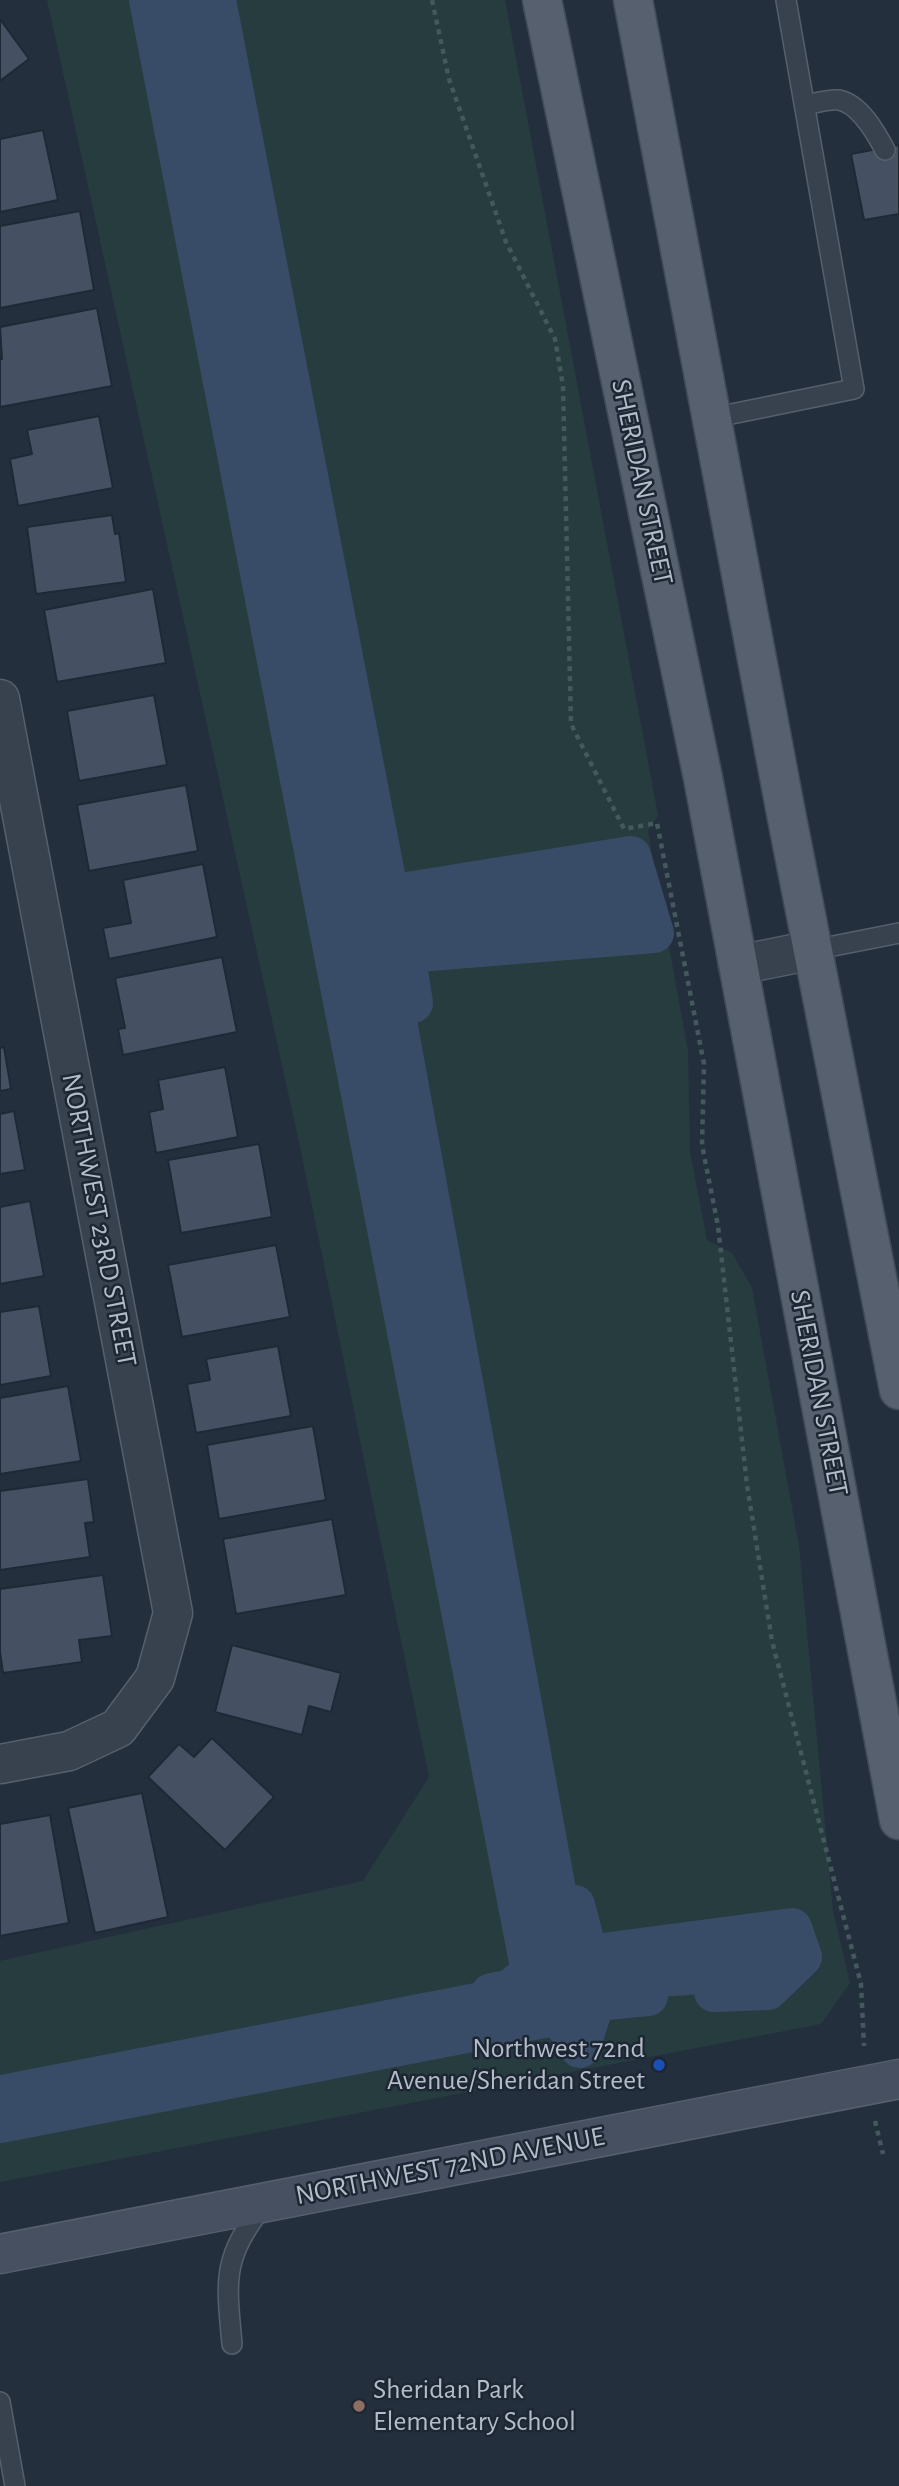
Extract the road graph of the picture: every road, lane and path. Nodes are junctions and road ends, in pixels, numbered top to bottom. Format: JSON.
{"nodes":[{"id":1,"x":432,"y":0,"type":"edge"},
{"id":2,"x":542,"y":0,"type":"edge"},
{"id":3,"x":633,"y":0,"type":"edge"},
{"id":4,"x":786,"y":0,"type":"edge"},
{"id":5,"x":805,"y":105,"type":"junction"},
{"id":6,"x":885,"y":150,"type":"dead end"},
{"id":7,"x":712,"y":418,"type":"junction"},
{"id":8,"x":0,"y":699,"type":"edge"},
{"id":9,"x":899,"y":933,"type":"edge"},
{"id":10,"x":813,"y":950,"type":"junction"},
{"id":11,"x":738,"y":965,"type":"junction"},
{"id":12,"x":899,"y":1390,"type":"edge"},
{"id":13,"x":0,"y":1765,"type":"edge"},
{"id":14,"x":899,"y":1820,"type":"edge"},
{"id":15,"x":882,"y":2082,"type":"edge"},
{"id":16,"x":883,"y":2154,"type":"dead end"},
{"id":17,"x":265,"y":2202,"type":"junction"},
{"id":18,"x":0,"y":2254,"type":"edge"},
{"id":19,"x":232,"y":2344,"type":"dead end"},
{"id":20,"x":0,"y":2402,"type":"edge"},
{"id":21,"x":15,"y":2486,"type":"edge"}],
"edges":[{"from":1,"to":15,"type":"path"},
{"from":2,"to":11,"type":"main road","name":"SHERIDAN STREET"},
{"from":3,"to":7,"type":"main road"},
{"from":4,"to":5,"type":"lane"},
{"from":5,"to":6,"type":"lane"},
{"from":5,"to":7,"type":"lane"},
{"from":7,"to":10,"type":"main road"},
{"from":8,"to":13,"type":"street","name":"NORTHWEST 23RD STREET"},
{"from":9,"to":10,"type":"lane"},
{"from":10,"to":11,"type":"street"},
{"from":10,"to":12,"type":"main road"},
{"from":11,"to":14,"type":"main road","name":"SHERIDAN STREET"},
{"from":15,"to":16,"type":"path"},
{"from":15,"to":17,"type":"street","name":"NORTHWEST 72ND AVENUE"},
{"from":17,"to":18,"type":"street","name":"NORTHWEST 72ND AVENUE"},
{"from":17,"to":19,"type":"lane"},
{"from":20,"to":21,"type":"lane"}]}
